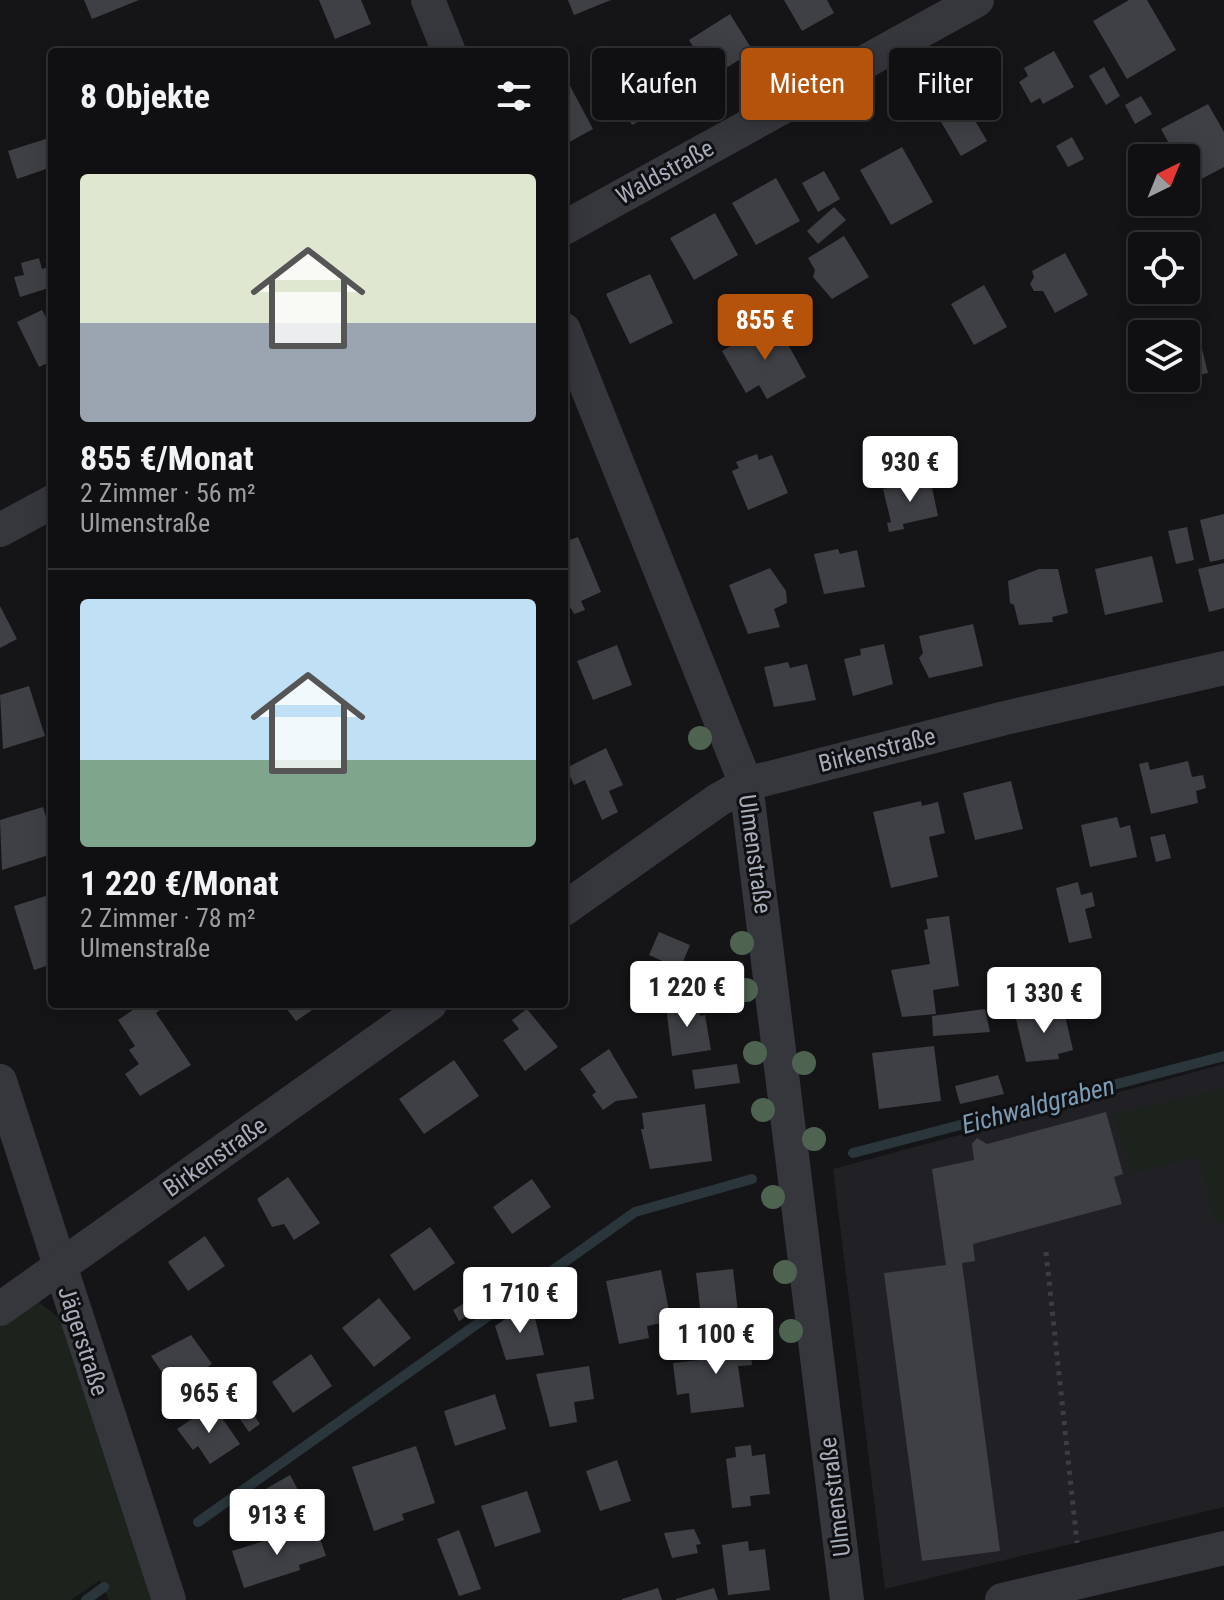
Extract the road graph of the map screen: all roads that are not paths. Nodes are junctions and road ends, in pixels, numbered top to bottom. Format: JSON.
{"nodes":[{"id":1,"x":428,"y":0,"type":"edge"},
{"id":2,"x":977,"y":0,"type":"edge"},
{"id":3,"x":447,"y":48,"type":"edge"},
{"id":4,"x":568,"y":226,"type":"edge"},
{"id":5,"x":568,"y":340,"type":"edge"},
{"id":6,"x":48,"y":504,"type":"edge"},
{"id":7,"x":0,"y":530,"type":"edge"},
{"id":8,"x":1224,"y":668,"type":"edge"},
{"id":9,"x":746,"y":784,"type":"junction"},
{"id":10,"x":568,"y":906,"type":"edge"},
{"id":11,"x":424,"y":1008,"type":"edge"},
{"id":12,"x":0,"y":1081,"type":"edge"},
{"id":13,"x":59,"y":1267,"type":"junction"},
{"id":14,"x":0,"y":1309,"type":"edge"},
{"id":15,"x":1224,"y":1548,"type":"edge"},
{"id":16,"x":169,"y":1600,"type":"edge"},
{"id":17,"x":847,"y":1600,"type":"edge"},
{"id":18,"x":1002,"y":1600,"type":"edge"}],
"edges":[{"from":1,"to":3,"type":"street"},
{"from":2,"to":4,"type":"street","name":"Waldstraße"},
{"from":5,"to":9,"type":"street","name":"Ulmenstraße"},
{"from":6,"to":7,"type":"street"},
{"from":8,"to":9,"type":"street","name":"Birkenstraße"},
{"from":9,"to":10,"type":"street","name":"Birkenstraße"},
{"from":9,"to":17,"type":"street","name":"Ulmenstraße"},
{"from":11,"to":13,"type":"street","name":"Birkenstraße"},
{"from":12,"to":13,"type":"street","name":"Jägerstraße"},
{"from":13,"to":14,"type":"street","name":"Birkenstraße"},
{"from":13,"to":16,"type":"street","name":"Jägerstraße"},
{"from":15,"to":18,"type":"street"}]}
